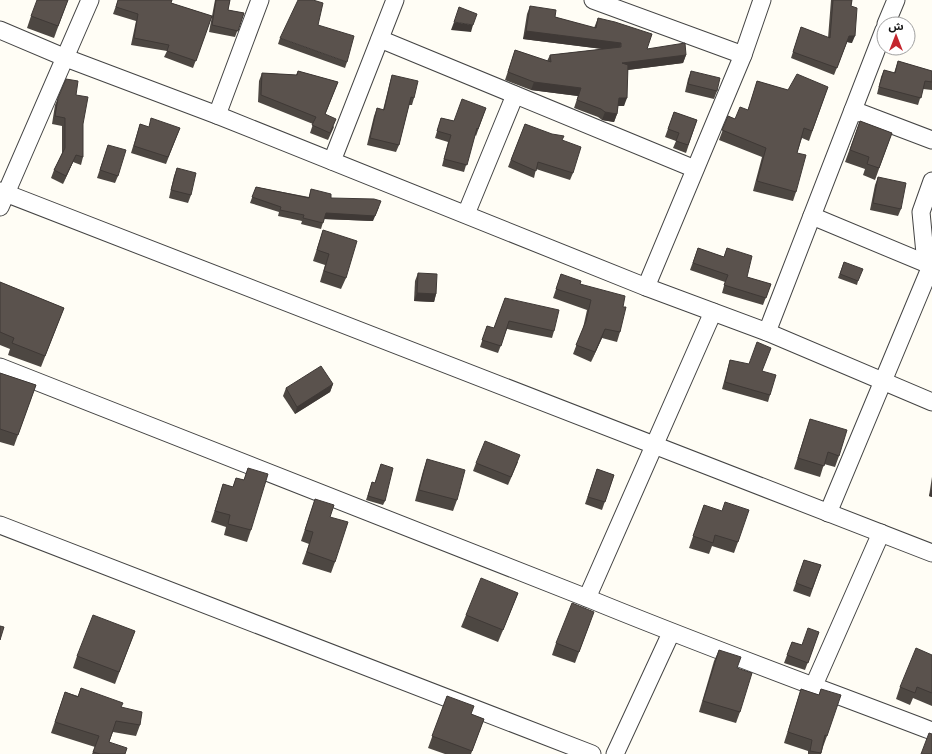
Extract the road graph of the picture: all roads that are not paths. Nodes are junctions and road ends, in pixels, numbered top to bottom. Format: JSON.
{"nodes":[{"id":1,"x":90,"y":0,"type":"edge"},
{"id":2,"x":258,"y":0,"type":"edge"},
{"id":3,"x":395,"y":0,"type":"edge"},
{"id":4,"x":593,"y":0,"type":"edge"},
{"id":5,"x":762,"y":0,"type":"edge"},
{"id":6,"x":896,"y":0,"type":"edge"},
{"id":7,"x":889,"y":16,"type":"edge"},
{"id":8,"x":0,"y":30,"type":"edge"},
{"id":9,"x":380,"y":40,"type":"junction"},
{"id":10,"x":876,"y":51,"type":"edge"},
{"id":11,"x":743,"y":55,"type":"junction"},
{"id":12,"x":66,"y":58,"type":"junction"},
{"id":13,"x":515,"y":95,"type":"junction"},
{"id":14,"x":853,"y":110,"type":"junction"},
{"id":15,"x":217,"y":115,"type":"junction"},
{"id":16,"x":932,"y":140,"type":"edge"},
{"id":17,"x":332,"y":161,"type":"junction"},
{"id":18,"x":696,"y":169,"type":"junction"},
{"id":19,"x":932,"y":181,"type":"edge"},
{"id":20,"x":2,"y":197,"type":"edge"},
{"id":21,"x":466,"y":214,"type":"junction"},
{"id":22,"x":812,"y":216,"type":"junction"},
{"id":23,"x":930,"y":265,"type":"edge"},
{"id":24,"x":646,"y":287,"type":"junction"},
{"id":25,"x":713,"y":312,"type":"junction"},
{"id":26,"x":767,"y":332,"type":"junction"},
{"id":27,"x":0,"y":367,"type":"edge"},
{"id":28,"x":883,"y":381,"type":"junction"},
{"id":29,"x":932,"y":402,"type":"edge"},
{"id":30,"x":654,"y":445,"type":"junction"},
{"id":31,"x":828,"y":512,"type":"junction"},
{"id":32,"x":0,"y":526,"type":"edge"},
{"id":33,"x":881,"y":533,"type":"junction"},
{"id":34,"x":932,"y":553,"type":"edge"},
{"id":35,"x":587,"y":598,"type":"junction"},
{"id":36,"x":671,"y":632,"type":"junction"},
{"id":37,"x":814,"y":685,"type":"junction"},
{"id":38,"x":932,"y":731,"type":"edge"},
{"id":39,"x":592,"y":754,"type":"edge"},
{"id":40,"x":615,"y":754,"type":"edge"}],
"edges":[{"from":1,"to":12,"type":"street"},
{"from":2,"to":15,"type":"street"},
{"from":3,"to":9,"type":"street"},
{"from":4,"to":11,"type":"street"},
{"from":5,"to":11,"type":"street"},
{"from":6,"to":7,"type":"street"},
{"from":8,"to":12,"type":"street"},
{"from":9,"to":13,"type":"street"},
{"from":9,"to":17,"type":"street"},
{"from":10,"to":14,"type":"street"},
{"from":11,"to":18,"type":"street"},
{"from":12,"to":15,"type":"street"},
{"from":12,"to":20,"type":"street"},
{"from":13,"to":18,"type":"street"},
{"from":13,"to":21,"type":"street"},
{"from":14,"to":16,"type":"street"},
{"from":14,"to":22,"type":"street"},
{"from":15,"to":17,"type":"street"},
{"from":17,"to":21,"type":"street"},
{"from":18,"to":24,"type":"street"},
{"from":19,"to":23,"type":"street"},
{"from":20,"to":30,"type":"street"},
{"from":21,"to":24,"type":"street"},
{"from":22,"to":23,"type":"street"},
{"from":22,"to":26,"type":"street"},
{"from":23,"to":28,"type":"street"},
{"from":24,"to":25,"type":"street"},
{"from":25,"to":26,"type":"street"},
{"from":25,"to":30,"type":"street"},
{"from":26,"to":28,"type":"street"},
{"from":27,"to":35,"type":"street"},
{"from":28,"to":29,"type":"street"},
{"from":28,"to":31,"type":"street"},
{"from":30,"to":31,"type":"street"},
{"from":30,"to":35,"type":"street"},
{"from":31,"to":33,"type":"street"},
{"from":32,"to":39,"type":"street"},
{"from":33,"to":34,"type":"street"},
{"from":33,"to":37,"type":"street"},
{"from":35,"to":36,"type":"street"},
{"from":36,"to":37,"type":"street"},
{"from":36,"to":40,"type":"street"},
{"from":37,"to":38,"type":"street"}]}
